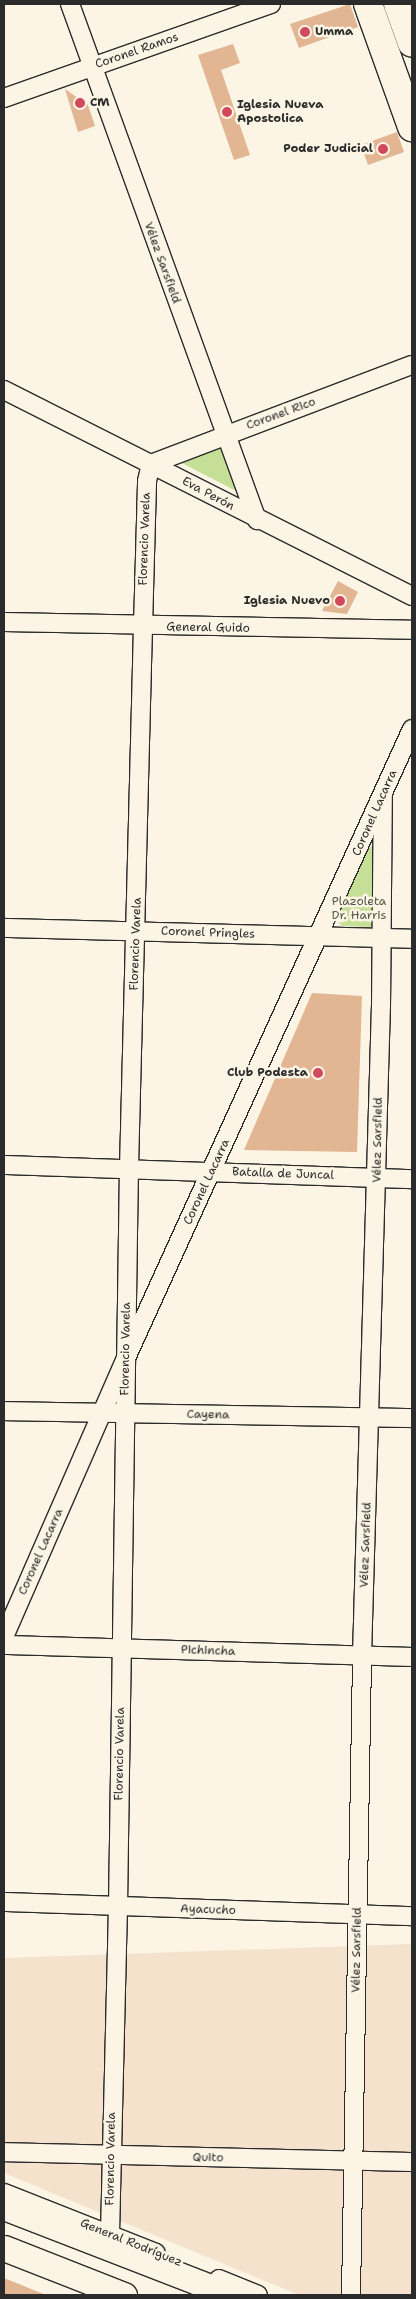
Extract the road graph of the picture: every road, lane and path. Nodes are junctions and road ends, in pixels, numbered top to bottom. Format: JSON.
{"nodes":[{"id":1,"x":70,"y":4,"type":"edge"},
{"id":2,"x":271,"y":4,"type":"edge"},
{"id":3,"x":368,"y":4,"type":"edge"},
{"id":4,"x":398,"y":4,"type":"edge"},
{"id":5,"x":412,"y":43,"type":"edge"},
{"id":6,"x":92,"y":66,"type":"junction"},
{"id":7,"x":4,"y":98,"type":"edge"},
{"id":8,"x":412,"y":127,"type":"edge"},
{"id":9,"x":412,"y":365,"type":"edge"},
{"id":10,"x":4,"y":390,"type":"edge"},
{"id":11,"x":224,"y":435,"type":"junction"},
{"id":12,"x":151,"y":464,"type":"junction"},
{"id":13,"x":257,"y":520,"type":"junction"},
{"id":14,"x":412,"y":596,"type":"edge"},
{"id":15,"x":4,"y":622,"type":"edge"},
{"id":16,"x":142,"y":627,"type":"junction"},
{"id":17,"x":412,"y":630,"type":"edge"},
{"id":18,"x":412,"y":729,"type":"edge"},
{"id":19,"x":383,"y":795,"type":"junction"},
{"id":20,"x":4,"y":928,"type":"edge"},
{"id":21,"x":137,"y":931,"type":"junction"},
{"id":22,"x":318,"y":937,"type":"junction"},
{"id":23,"x":382,"y":938,"type":"junction"},
{"id":24,"x":412,"y":939,"type":"edge"},
{"id":25,"x":4,"y":1165,"type":"edge"},
{"id":26,"x":129,"y":1168,"type":"junction"},
{"id":27,"x":213,"y":1170,"type":"junction"},
{"id":28,"x":377,"y":1178,"type":"junction"},
{"id":29,"x":412,"y":1179,"type":"edge"},
{"id":30,"x":126,"y":1358,"type":"junction"},
{"id":31,"x":4,"y":1410,"type":"edge"},
{"id":32,"x":102,"y":1413,"type":"junction"},
{"id":33,"x":124,"y":1414,"type":"junction"},
{"id":34,"x":370,"y":1417,"type":"junction"},
{"id":35,"x":412,"y":1418,"type":"edge"},
{"id":36,"x":4,"y":1637,"type":"edge"},
{"id":37,"x":4,"y":1645,"type":"edge"},
{"id":38,"x":122,"y":1648,"type":"junction"},
{"id":39,"x":362,"y":1656,"type":"junction"},
{"id":40,"x":412,"y":1657,"type":"edge"},
{"id":41,"x":4,"y":1902,"type":"edge"},
{"id":42,"x":118,"y":1907,"type":"junction"},
{"id":43,"x":358,"y":1914,"type":"junction"},
{"id":44,"x":412,"y":1916,"type":"edge"},
{"id":45,"x":4,"y":2152,"type":"edge"},
{"id":46,"x":111,"y":2156,"type":"junction"},
{"id":47,"x":352,"y":2160,"type":"junction"},
{"id":48,"x":412,"y":2162,"type":"edge"},
{"id":49,"x":4,"y":2193,"type":"edge"},
{"id":50,"x":4,"y":2207,"type":"edge"},
{"id":51,"x":4,"y":2224,"type":"edge"},
{"id":52,"x":102,"y":2238,"type":"junction"},
{"id":53,"x":4,"y":2248,"type":"edge"},
{"id":54,"x":4,"y":2260,"type":"edge"},
{"id":55,"x":95,"y":2295,"type":"edge"},
{"id":56,"x":124,"y":2295,"type":"edge"},
{"id":57,"x":185,"y":2295,"type":"edge"},
{"id":58,"x":231,"y":2295,"type":"edge"},
{"id":59,"x":258,"y":2295,"type":"edge"},
{"id":60,"x":351,"y":2295,"type":"edge"}],
"edges":[{"from":1,"to":6,"type":"street","name":"Vélez Sarsfield"},
{"from":2,"to":6,"type":"street","name":"Coronel Ramos"},
{"from":3,"to":8,"type":"main road"},
{"from":4,"to":5,"type":"main road"},
{"from":6,"to":7,"type":"street","name":"Coronel Ramos"},
{"from":6,"to":11,"type":"street","name":"Vélez Sarsfield"},
{"from":9,"to":11,"type":"street","name":"Coronel Rico"},
{"from":10,"to":12,"type":"street","name":"Eva Perón"},
{"from":11,"to":12,"type":"street","name":"Coronel Rico"},
{"from":11,"to":13,"type":"street","name":"Vélez Sarsfield"},
{"from":12,"to":13,"type":"street","name":"Eva Perón"},
{"from":12,"to":16,"type":"street","name":"Florencio Varela"},
{"from":13,"to":14,"type":"street","name":"Eva Perón"},
{"from":15,"to":16,"type":"street","name":"General Guido"},
{"from":16,"to":17,"type":"street","name":"General Guido"},
{"from":16,"to":21,"type":"street","name":"Florencio Varela"},
{"from":18,"to":19,"type":"street","name":"Coronel Lacarra"},
{"from":19,"to":22,"type":"street","name":"Coronel Lacarra"},
{"from":19,"to":23,"type":"street","name":"Vélez Sarsfield"},
{"from":20,"to":21,"type":"street","name":"Coronel Pringles"},
{"from":21,"to":22,"type":"street","name":"Coronel Pringles"},
{"from":21,"to":26,"type":"street","name":"Florencio Varela"},
{"from":22,"to":23,"type":"street","name":"Coronel Pringles"},
{"from":22,"to":27,"type":"street","name":"Coronel Lacarra"},
{"from":23,"to":24,"type":"street","name":"Coronel Pringles"},
{"from":23,"to":28,"type":"street","name":"Vélez Sarsfield"},
{"from":25,"to":26,"type":"street","name":"Batalla de Juncal"},
{"from":26,"to":27,"type":"street","name":"Batalla de Juncal"},
{"from":26,"to":30,"type":"street","name":"Florencio Varela"},
{"from":27,"to":28,"type":"street","name":"Batalla de Juncal"},
{"from":27,"to":30,"type":"street","name":"Coronel Lacarra"},
{"from":28,"to":29,"type":"street","name":"Batalla de Juncal"},
{"from":28,"to":34,"type":"street","name":"Vélez Sarsfield"},
{"from":30,"to":32,"type":"street","name":"Coronel Lacarra"},
{"from":30,"to":33,"type":"street","name":"Florencio Varela"},
{"from":31,"to":32,"type":"street","name":"Cayena"},
{"from":32,"to":33,"type":"street","name":"Cayena"},
{"from":32,"to":36,"type":"street","name":"Coronel Lacarra"},
{"from":33,"to":34,"type":"street","name":"Cayena"},
{"from":33,"to":38,"type":"street","name":"Florencio Varela"},
{"from":34,"to":35,"type":"street","name":"Cayena"},
{"from":34,"to":39,"type":"street","name":"Vélez Sarsfield"},
{"from":37,"to":38,"type":"street","name":"Pichincha"},
{"from":38,"to":39,"type":"street","name":"Pichincha"},
{"from":38,"to":42,"type":"street","name":"Florencio Varela"},
{"from":39,"to":40,"type":"street","name":"Pichincha"},
{"from":39,"to":43,"type":"street","name":"Vélez Sarsfield"},
{"from":41,"to":42,"type":"street","name":"Ayacucho"},
{"from":42,"to":43,"type":"street","name":"Ayacucho"},
{"from":42,"to":46,"type":"street","name":"Florencio Varela"},
{"from":43,"to":44,"type":"street","name":"Ayacucho"},
{"from":43,"to":47,"type":"street","name":"Vélez Sarsfield"},
{"from":45,"to":46,"type":"street","name":"Quito"},
{"from":46,"to":47,"type":"street","name":"Quito"},
{"from":46,"to":52,"type":"street","name":"Florencio Varela"},
{"from":47,"to":48,"type":"street","name":"Quito"},
{"from":47,"to":60,"type":"street","name":"Vélez Sarsfield"},
{"from":49,"to":52,"type":"street","name":"General Rodríguez"},
{"from":50,"to":52,"type":"main road"},
{"from":51,"to":57,"type":"main road"},
{"from":52,"to":58,"type":"main road"},
{"from":52,"to":59,"type":"street","name":"General Rodríguez"},
{"from":53,"to":56,"type":"main road"},
{"from":54,"to":55,"type":"street"}]}
